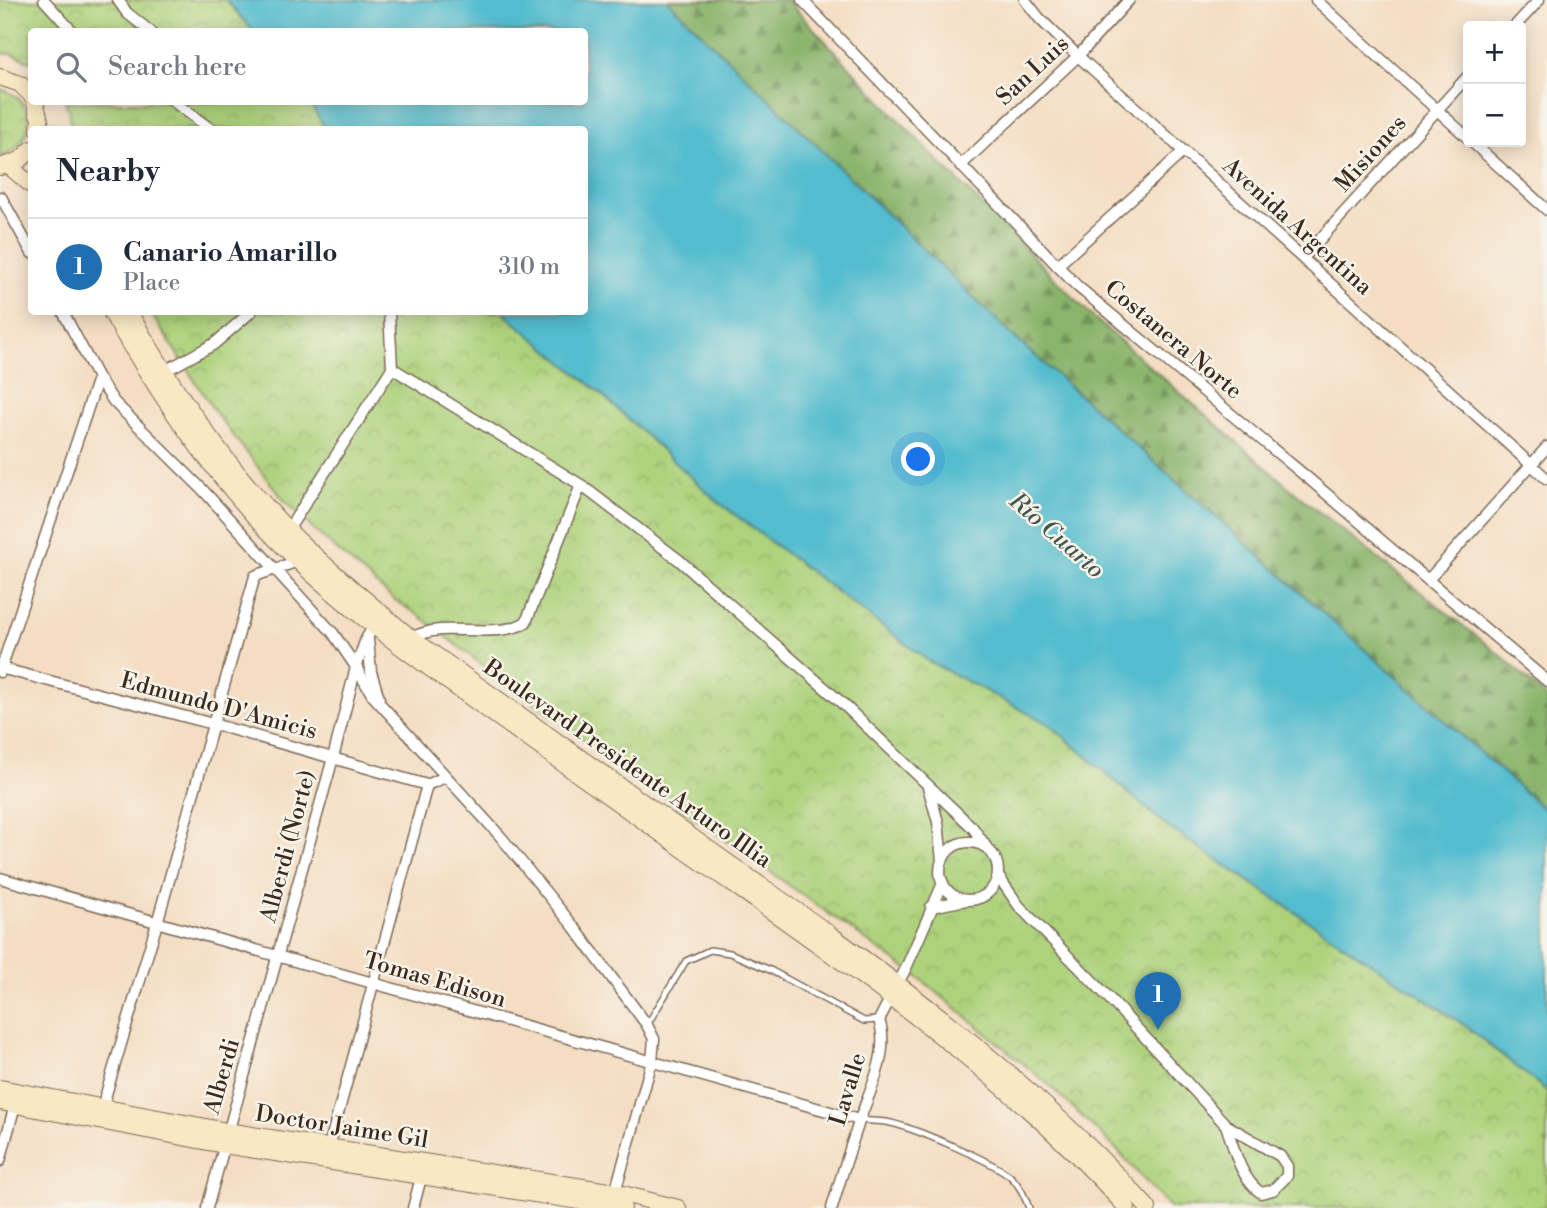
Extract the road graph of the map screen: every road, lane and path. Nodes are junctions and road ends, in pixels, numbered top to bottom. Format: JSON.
{"nodes":[{"id":1,"x":44,"y":0,"type":"edge"},
{"id":2,"x":118,"y":0,"type":"edge"},
{"id":3,"x":802,"y":0,"type":"edge"},
{"id":4,"x":1025,"y":0,"type":"edge"},
{"id":5,"x":1129,"y":0,"type":"edge"},
{"id":6,"x":1316,"y":0,"type":"edge"},
{"id":7,"x":1539,"y":0,"type":"edge"},
{"id":8,"x":1519,"y":21,"type":"edge"},
{"id":9,"x":70,"y":28,"type":"edge"},
{"id":10,"x":144,"y":28,"type":"edge"},
{"id":11,"x":1078,"y":56,"type":"junction"},
{"id":12,"x":0,"y":77,"type":"edge"},
{"id":13,"x":1463,"y":81,"type":"edge"},
{"id":14,"x":28,"y":92,"type":"edge"},
{"id":15,"x":38,"y":105,"type":"edge"},
{"id":16,"x":178,"y":105,"type":"edge"},
{"id":17,"x":1437,"y":110,"type":"junction"},
{"id":18,"x":39,"y":126,"type":"edge"},
{"id":19,"x":207,"y":126,"type":"edge"},
{"id":20,"x":1463,"y":133,"type":"edge"},
{"id":21,"x":1478,"y":147,"type":"edge"},
{"id":22,"x":1184,"y":151,"type":"junction"},
{"id":23,"x":28,"y":153,"type":"edge"},
{"id":24,"x":4,"y":166,"type":"edge"},
{"id":25,"x":960,"y":166,"type":"junction"},
{"id":26,"x":28,"y":183,"type":"edge"},
{"id":27,"x":1,"y":197,"type":"edge"},
{"id":28,"x":1547,"y":210,"type":"edge"},
{"id":29,"x":28,"y":246,"type":"edge"},
{"id":30,"x":1303,"y":258,"type":"junction"},
{"id":31,"x":1057,"y":266,"type":"junction"},
{"id":32,"x":65,"y":315,"type":"edge"},
{"id":33,"x":113,"y":315,"type":"edge"},
{"id":34,"x":131,"y":315,"type":"edge"},
{"id":35,"x":248,"y":315,"type":"edge"},
{"id":36,"x":389,"y":315,"type":"edge"},
{"id":37,"x":392,"y":368,"type":"junction"},
{"id":38,"x":165,"y":371,"type":"junction"},
{"id":39,"x":99,"y":378,"type":"junction"},
{"id":40,"x":1547,"y":447,"type":"edge"},
{"id":41,"x":1531,"y":464,"type":"junction"},
{"id":42,"x":1547,"y":479,"type":"edge"},
{"id":43,"x":581,"y":485,"type":"junction"},
{"id":44,"x":288,"y":530,"type":"junction"},
{"id":45,"x":304,"y":556,"type":"junction"},
{"id":46,"x":274,"y":570,"type":"junction"},
{"id":47,"x":1429,"y":580,"type":"junction"},
{"id":48,"x":370,"y":632,"type":"junction"},
{"id":49,"x":403,"y":641,"type":"junction"},
{"id":50,"x":356,"y":667,"type":"junction"},
{"id":51,"x":0,"y":669,"type":"edge"},
{"id":52,"x":1547,"y":681,"type":"edge"},
{"id":53,"x":382,"y":707,"type":"junction"},
{"id":54,"x":214,"y":724,"type":"junction"},
{"id":55,"x":333,"y":758,"type":"junction"},
{"id":56,"x":445,"y":777,"type":"junction"},
{"id":57,"x":427,"y":785,"type":"junction"},
{"id":58,"x":927,"y":785,"type":"junction"},
{"id":59,"x":987,"y":848,"type":"junction"},
{"id":60,"x":942,"y":862,"type":"junction"},
{"id":61,"x":998,"y":876,"type":"junction"},
{"id":62,"x":0,"y":878,"type":"edge"},
{"id":63,"x":943,"y":883,"type":"junction"},
{"id":64,"x":992,"y":890,"type":"junction"},
{"id":65,"x":966,"y":900,"type":"junction"},
{"id":66,"x":1019,"y":906,"type":"junction"},
{"id":67,"x":931,"y":907,"type":"junction"},
{"id":68,"x":157,"y":923,"type":"junction"},
{"id":69,"x":278,"y":957,"type":"junction"},
{"id":70,"x":372,"y":983,"type":"junction"},
{"id":71,"x":894,"y":990,"type":"junction"},
{"id":72,"x":879,"y":1020,"type":"junction"},
{"id":73,"x":647,"y":1026,"type":"junction"},
{"id":74,"x":652,"y":1061,"type":"junction"},
{"id":75,"x":0,"y":1088,"type":"edge"},
{"id":76,"x":8,"y":1104,"type":"edge"},
{"id":77,"x":100,"y":1114,"type":"junction"},
{"id":78,"x":859,"y":1120,"type":"junction"},
{"id":79,"x":1226,"y":1125,"type":"junction"},
{"id":80,"x":225,"y":1138,"type":"junction"},
{"id":81,"x":329,"y":1147,"type":"junction"},
{"id":82,"x":0,"y":1161,"type":"edge"},
{"id":83,"x":424,"y":1168,"type":"junction"},
{"id":84,"x":615,"y":1203,"type":"edge"},
{"id":85,"x":207,"y":1208,"type":"edge"},
{"id":86,"x":413,"y":1208,"type":"edge"},
{"id":87,"x":678,"y":1208,"type":"edge"},
{"id":88,"x":832,"y":1208,"type":"edge"},
{"id":89,"x":1029,"y":1208,"type":"edge"},
{"id":90,"x":1128,"y":1208,"type":"edge"},
{"id":91,"x":1148,"y":1208,"type":"edge"}],
"edges":[{"from":1,"to":9,"type":"street"},
{"from":2,"to":10,"type":"street"},
{"from":3,"to":25,"type":"street","name":"Costanera Norte"},
{"from":4,"to":11,"type":"street","name":"Avenida Argentina"},
{"from":5,"to":11,"type":"street","name":"San Luis"},
{"from":6,"to":17,"type":"street"},
{"from":7,"to":8,"type":"street"},
{"from":11,"to":22,"type":"street","name":"Avenida Argentina"},
{"from":11,"to":25,"type":"street","name":"San Luis"},
{"from":12,"to":14,"type":"main road"},
{"from":13,"to":17,"type":"street","name":"Misiones"},
{"from":15,"to":18,"type":"main road"},
{"from":16,"to":19,"type":"street"},
{"from":17,"to":20,"type":"street"},
{"from":17,"to":30,"type":"street","name":"Misiones"},
{"from":21,"to":28,"type":"street"},
{"from":22,"to":30,"type":"street","name":"Avenida Argentina"},
{"from":22,"to":31,"type":"street"},
{"from":23,"to":24,"type":"main road"},
{"from":24,"to":26,"type":"main road"},
{"from":25,"to":31,"type":"street","name":"Costanera Norte"},
{"from":27,"to":29,"type":"street"},
{"from":30,"to":41,"type":"street","name":"Avenida Argentina"},
{"from":31,"to":47,"type":"street","name":"Costanera Norte"},
{"from":32,"to":39,"type":"street"},
{"from":33,"to":45,"type":"main road","name":"Boulevard Presidente Arturo Illia"},
{"from":34,"to":38,"type":"main road","name":"Boulevard Presidente Arturo Illia"},
{"from":35,"to":38,"type":"street"},
{"from":36,"to":37,"type":"street"},
{"from":37,"to":43,"type":"street"},
{"from":37,"to":44,"type":"street"},
{"from":38,"to":44,"type":"main road","name":"Boulevard Presidente Arturo Illia"},
{"from":39,"to":46,"type":"street"},
{"from":39,"to":51,"type":"street"},
{"from":40,"to":41,"type":"street"},
{"from":41,"to":42,"type":"street","name":"Avenida Argentina"},
{"from":41,"to":47,"type":"street"},
{"from":43,"to":49,"type":"street"},
{"from":43,"to":58,"type":"street"},
{"from":44,"to":45,"type":"main road","name":"Boulevard Presidente Arturo Illia"},
{"from":45,"to":46,"type":"street"},
{"from":45,"to":48,"type":"main road","name":"Boulevard Presidente Arturo Illia"},
{"from":45,"to":49,"type":"main road","name":"Boulevard Presidente Arturo Illia"},
{"from":46,"to":50,"type":"street"},
{"from":46,"to":54,"type":"street"},
{"from":47,"to":52,"type":"street","name":"Costanera Norte"},
{"from":48,"to":49,"type":"main road","name":"Boulevard Presidente Arturo Illia"},
{"from":48,"to":50,"type":"street","name":"Alberdi (Norte)"},
{"from":48,"to":53,"type":"street"},
{"from":49,"to":71,"type":"main road","name":"Boulevard Presidente Arturo Illia"},
{"from":50,"to":53,"type":"street"},
{"from":50,"to":55,"type":"street","name":"Alberdi (Norte)"},
{"from":51,"to":54,"type":"street","name":"Edmundo D'Amicis"},
{"from":53,"to":56,"type":"street"},
{"from":54,"to":55,"type":"street","name":"Edmundo D'Amicis"},
{"from":54,"to":68,"type":"street"},
{"from":55,"to":57,"type":"street","name":"Edmundo D'Amicis"},
{"from":55,"to":69,"type":"street","name":"Alberdi (Norte)"},
{"from":56,"to":57,"type":"street"},
{"from":56,"to":73,"type":"street"},
{"from":57,"to":70,"type":"street"},
{"from":58,"to":59,"type":"street"},
{"from":58,"to":60,"type":"street"},
{"from":59,"to":60,"type":"street"},
{"from":59,"to":61,"type":"street"},
{"from":60,"to":63,"type":"street"},
{"from":61,"to":64,"type":"street"},
{"from":61,"to":66,"type":"street"},
{"from":62,"to":68,"type":"street","name":"Tomas Edison"},
{"from":63,"to":65,"type":"street"},
{"from":63,"to":67,"type":"street","name":"Lavalle"},
{"from":64,"to":65,"type":"street"},
{"from":64,"to":66,"type":"street"},
{"from":65,"to":67,"type":"street"},
{"from":66,"to":79,"type":"street"},
{"from":67,"to":71,"type":"street","name":"Lavalle"},
{"from":68,"to":69,"type":"street","name":"Tomas Edison"},
{"from":68,"to":77,"type":"street"},
{"from":69,"to":70,"type":"street","name":"Tomas Edison"},
{"from":69,"to":80,"type":"street","name":"Alberdi"},
{"from":70,"to":74,"type":"street","name":"Tomas Edison"},
{"from":70,"to":81,"type":"street"},
{"from":71,"to":72,"type":"street","name":"Lavalle"},
{"from":71,"to":90,"type":"main road","name":"Boulevard Presidente Arturo Illia"},
{"from":71,"to":91,"type":"main road","name":"Boulevard Presidente Arturo Illia"},
{"from":72,"to":73,"type":"lane"},
{"from":72,"to":78,"type":"street","name":"Lavalle"},
{"from":73,"to":74,"type":"street"},
{"from":74,"to":78,"type":"street","name":"Tomas Edison"},
{"from":74,"to":84,"type":"street"},
{"from":75,"to":77,"type":"main road","name":"Doctor Jaime Gil"},
{"from":76,"to":77,"type":"main road","name":"Doctor Jaime Gil"},
{"from":76,"to":82,"type":"street"},
{"from":77,"to":80,"type":"main road","name":"Doctor Jaime Gil"},
{"from":78,"to":88,"type":"street","name":"Lavalle"},
{"from":78,"to":89,"type":"lane"},
{"from":79,"to":79,"type":"street"},
{"from":80,"to":81,"type":"main road","name":"Doctor Jaime Gil"},
{"from":80,"to":83,"type":"main road","name":"Doctor Jaime Gil"},
{"from":80,"to":85,"type":"street","name":"Alberdi"},
{"from":81,"to":83,"type":"main road","name":"Doctor Jaime Gil"},
{"from":83,"to":84,"type":"main road","name":"Doctor Jaime Gil"},
{"from":83,"to":86,"type":"street"},
{"from":84,"to":87,"type":"main road","name":"Doctor Jaime Gil"}]}
